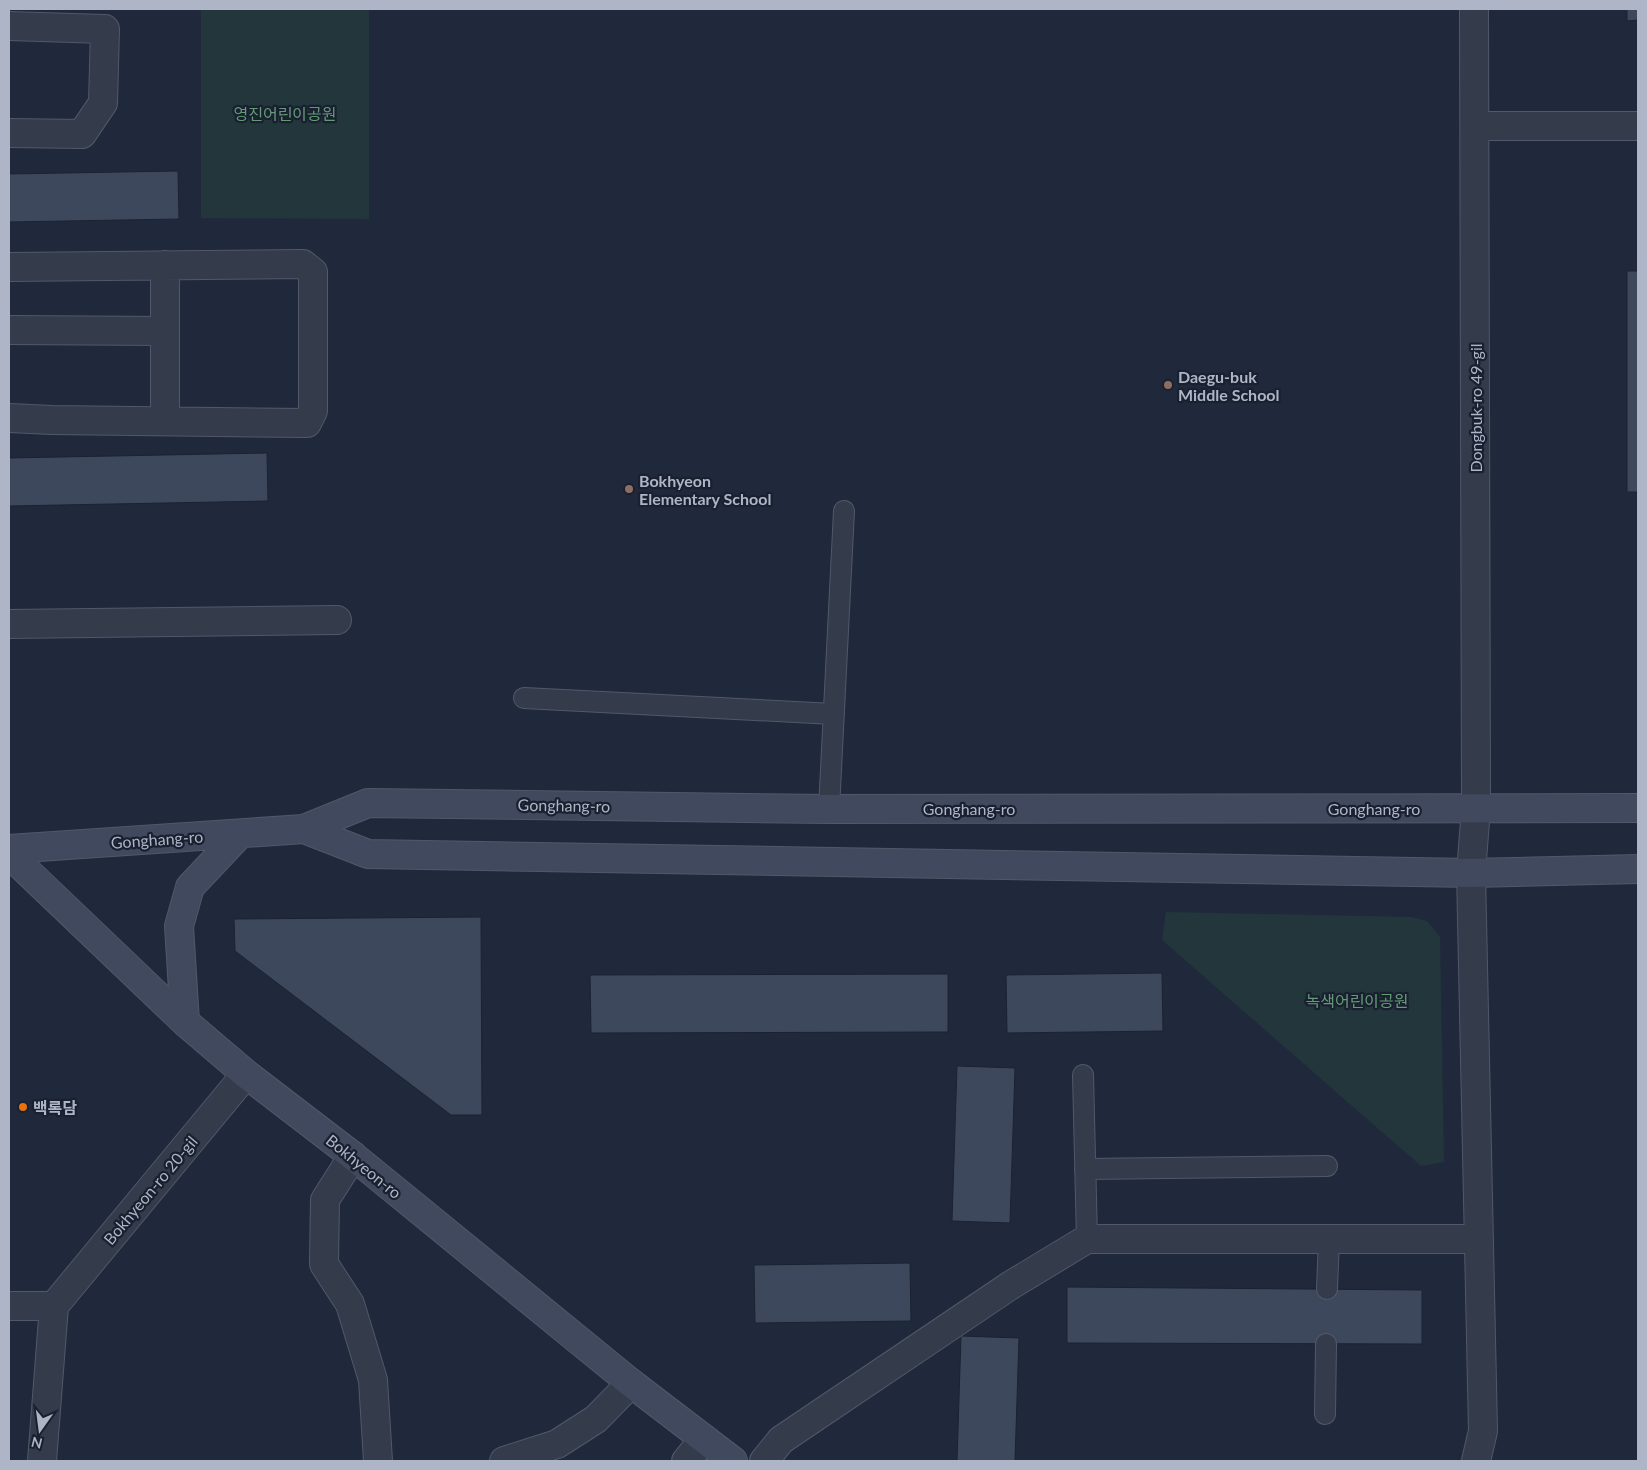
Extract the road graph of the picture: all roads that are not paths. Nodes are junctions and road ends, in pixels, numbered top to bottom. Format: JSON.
{"nodes":[{"id":1,"x":1474,"y":9,"type":"edge"},
{"id":2,"x":9,"y":26,"type":"edge"},
{"id":3,"x":1475,"y":126,"type":"junction"},
{"id":4,"x":1638,"y":126,"type":"edge"},
{"id":5,"x":9,"y":133,"type":"edge"},
{"id":6,"x":165,"y":265,"type":"junction"},
{"id":7,"x":9,"y":267,"type":"edge"},
{"id":8,"x":9,"y":330,"type":"edge"},
{"id":9,"x":165,"y":331,"type":"junction"},
{"id":10,"x":9,"y":418,"type":"edge"},
{"id":11,"x":166,"y":421,"type":"junction"},
{"id":12,"x":844,"y":511,"type":"dead end"},
{"id":13,"x":337,"y":620,"type":"dead end"},
{"id":14,"x":9,"y":624,"type":"edge"},
{"id":15,"x":524,"y":698,"type":"dead end"},
{"id":16,"x":834,"y":714,"type":"junction"},
{"id":17,"x":1476,"y":808,"type":"junction"},
{"id":18,"x":1638,"y":808,"type":"edge"},
{"id":19,"x":829,"y":809,"type":"junction"},
{"id":20,"x":304,"y":829,"type":"junction"},
{"id":21,"x":240,"y":834,"type":"junction"},
{"id":22,"x":9,"y":849,"type":"edge"},
{"id":23,"x":9,"y":854,"type":"edge"},
{"id":24,"x":1638,"y":869,"type":"edge"},
{"id":25,"x":1471,"y":873,"type":"junction"},
{"id":26,"x":185,"y":1022,"type":"junction"},
{"id":27,"x":246,"y":1074,"type":"junction"},
{"id":28,"x":1083,"y":1075,"type":"dead end"},
{"id":29,"x":353,"y":1156,"type":"junction"},
{"id":30,"x":1327,"y":1166,"type":"dead end"},
{"id":31,"x":1085,"y":1169,"type":"junction"},
{"id":32,"x":1087,"y":1239,"type":"junction"},
{"id":33,"x":1329,"y":1239,"type":"junction"},
{"id":34,"x":1479,"y":1239,"type":"junction"},
{"id":35,"x":1327,"y":1289,"type":"dead end"},
{"id":36,"x":9,"y":1306,"type":"edge"},
{"id":37,"x":54,"y":1306,"type":"junction"},
{"id":38,"x":1326,"y":1344,"type":"dead end"},
{"id":39,"x":631,"y":1383,"type":"junction"},
{"id":40,"x":1325,"y":1414,"type":"dead end"},
{"id":41,"x":704,"y":1438,"type":"junction"},
{"id":42,"x":42,"y":1461,"type":"edge"},
{"id":43,"x":378,"y":1461,"type":"edge"},
{"id":44,"x":504,"y":1461,"type":"edge"},
{"id":45,"x":686,"y":1461,"type":"edge"},
{"id":46,"x":733,"y":1461,"type":"edge"},
{"id":47,"x":764,"y":1461,"type":"edge"},
{"id":48,"x":1476,"y":1461,"type":"edge"}],
"edges":[{"from":1,"to":3,"type":"street","name":"Dongbuk-ro 49-gil"},
{"from":2,"to":5,"type":"street"},
{"from":3,"to":4,"type":"street"},
{"from":3,"to":17,"type":"street","name":"Dongbuk-ro 49-gil"},
{"from":6,"to":7,"type":"street"},
{"from":6,"to":9,"type":"street"},
{"from":6,"to":11,"type":"street"},
{"from":8,"to":9,"type":"street"},
{"from":9,"to":11,"type":"street"},
{"from":10,"to":11,"type":"street"},
{"from":12,"to":16,"type":"lane"},
{"from":13,"to":14,"type":"street"},
{"from":15,"to":16,"type":"lane"},
{"from":16,"to":19,"type":"lane"},
{"from":17,"to":18,"type":"main road","name":"Gonghang-ro"},
{"from":17,"to":19,"type":"main road","name":"Gonghang-ro"},
{"from":17,"to":25,"type":"street","name":"Dongbuk-ro 49-gil"},
{"from":19,"to":20,"type":"main road","name":"Gonghang-ro"},
{"from":20,"to":21,"type":"main road","name":"Gonghang-ro"},
{"from":20,"to":25,"type":"main road","name":"Gonghang-ro"},
{"from":21,"to":22,"type":"main road","name":"Gonghang-ro"},
{"from":21,"to":26,"type":"main road"},
{"from":23,"to":26,"type":"main road","name":"Bokhyeon-ro"},
{"from":24,"to":25,"type":"main road","name":"Gonghang-ro"},
{"from":25,"to":34,"type":"street","name":"Dongbuk-ro 49-gil"},
{"from":26,"to":27,"type":"main road","name":"Bokhyeon-ro"},
{"from":27,"to":29,"type":"main road","name":"Bokhyeon-ro"},
{"from":27,"to":37,"type":"street","name":"Bokhyeon-ro 20-gil"},
{"from":28,"to":31,"type":"lane"},
{"from":29,"to":39,"type":"main road","name":"Bokhyeon-ro"},
{"from":29,"to":43,"type":"street"},
{"from":30,"to":31,"type":"lane"},
{"from":31,"to":32,"type":"lane"},
{"from":32,"to":33,"type":"street"},
{"from":32,"to":47,"type":"street"},
{"from":33,"to":34,"type":"street"},
{"from":33,"to":35,"type":"lane"},
{"from":34,"to":48,"type":"street","name":"Dongbuk-ro 49-gil"},
{"from":36,"to":37,"type":"street"},
{"from":37,"to":42,"type":"street"},
{"from":38,"to":40,"type":"lane"},
{"from":39,"to":41,"type":"main road","name":"Bokhyeon-ro"},
{"from":39,"to":44,"type":"street"},
{"from":41,"to":45,"type":"street"},
{"from":41,"to":46,"type":"main road","name":"Bokhyeon-ro"}]}
